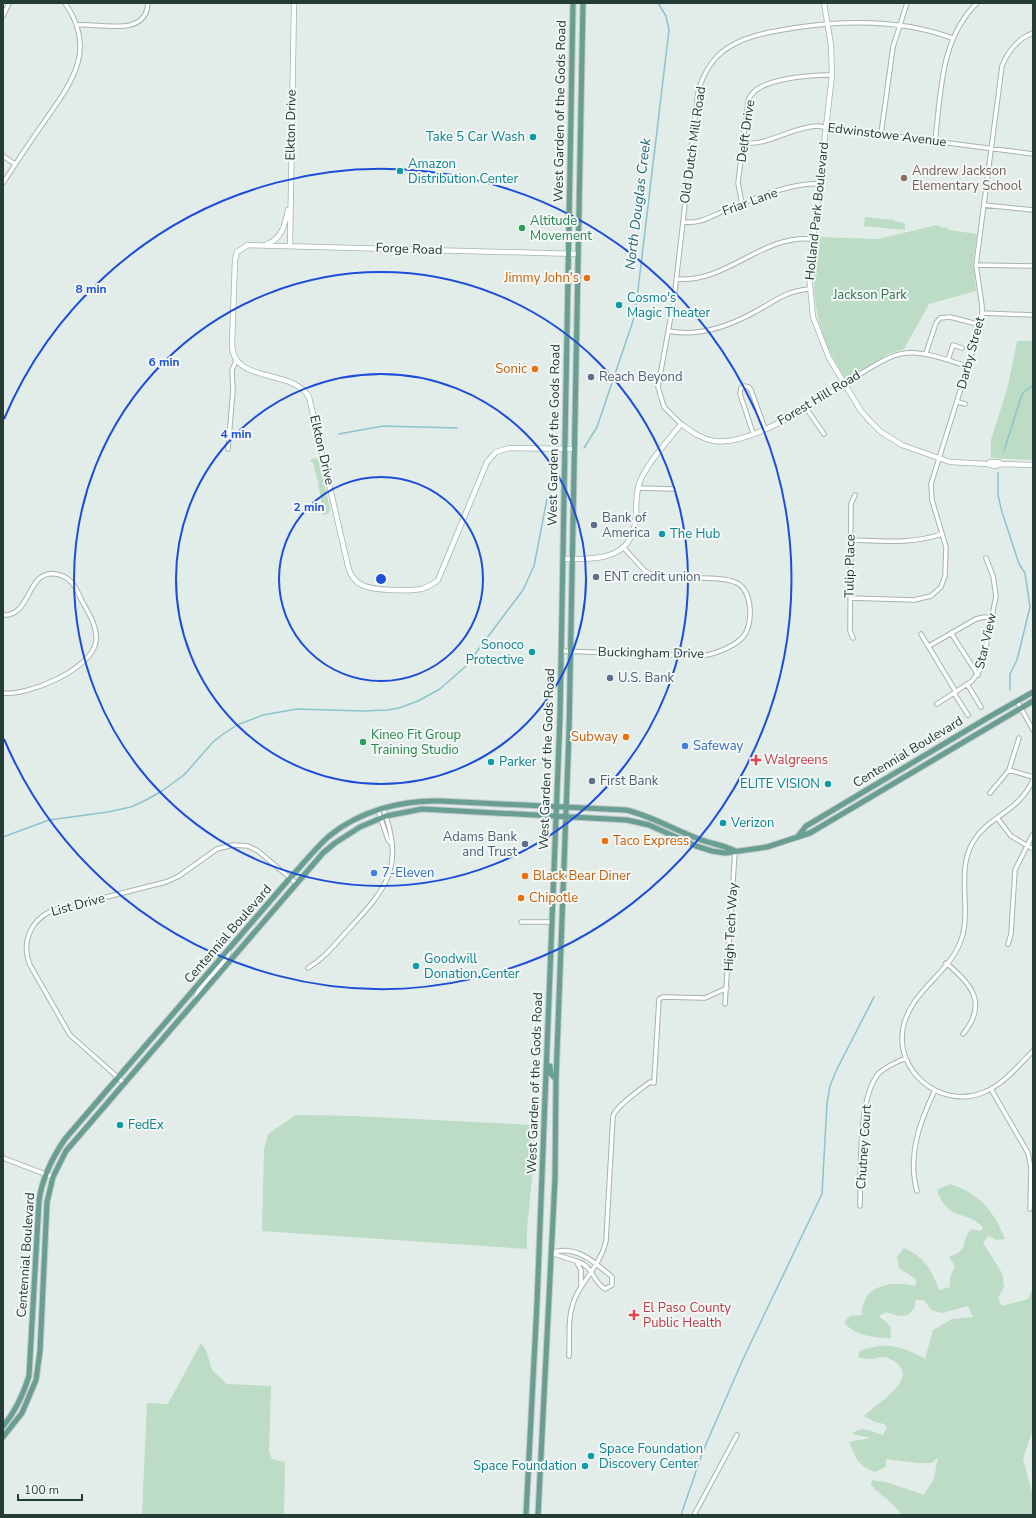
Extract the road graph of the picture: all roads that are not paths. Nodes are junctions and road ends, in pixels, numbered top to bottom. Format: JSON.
{"nodes":[{"id":1,"x":9,"y":3,"type":"edge"},
{"id":2,"x":65,"y":3,"type":"edge"},
{"id":3,"x":148,"y":3,"type":"edge"},
{"id":4,"x":294,"y":3,"type":"edge"},
{"id":5,"x":573,"y":3,"type":"edge"},
{"id":6,"x":583,"y":3,"type":"edge"},
{"id":7,"x":824,"y":3,"type":"edge"},
{"id":8,"x":907,"y":3,"type":"edge"},
{"id":9,"x":977,"y":3,"type":"edge"},
{"id":10,"x":3,"y":16,"type":"edge"},
{"id":11,"x":828,"y":22,"type":"junction"},
{"id":12,"x":77,"y":25,"type":"junction"},
{"id":13,"x":898,"y":25,"type":"junction"},
{"id":14,"x":1033,"y":33,"type":"edge"},
{"id":15,"x":952,"y":38,"type":"junction"},
{"id":16,"x":832,"y":75,"type":"junction"},
{"id":17,"x":827,"y":128,"type":"junction"},
{"id":18,"x":881,"y":134,"type":"junction"},
{"id":19,"x":935,"y":141,"type":"junction"},
{"id":20,"x":743,"y":143,"type":"junction"},
{"id":21,"x":991,"y":148,"type":"junction"},
{"id":22,"x":1033,"y":154,"type":"edge"},
{"id":23,"x":3,"y":156,"type":"edge"},
{"id":24,"x":15,"y":164,"type":"junction"},
{"id":25,"x":3,"y":183,"type":"edge"},
{"id":26,"x":819,"y":184,"type":"junction"},
{"id":27,"x":290,"y":190,"type":"junction"},
{"id":28,"x":742,"y":204,"type":"junction"},
{"id":29,"x":984,"y":205,"type":"junction"},
{"id":30,"x":1033,"y":210,"type":"edge"},
{"id":31,"x":683,"y":222,"type":"junction"},
{"id":32,"x":812,"y":239,"type":"junction"},
{"id":33,"x":265,"y":245,"type":"junction"},
{"id":34,"x":290,"y":246,"type":"junction"},
{"id":35,"x":568,"y":254,"type":"junction"},
{"id":36,"x":578,"y":254,"type":"junction"},
{"id":37,"x":976,"y":265,"type":"junction"},
{"id":38,"x":1033,"y":266,"type":"edge"},
{"id":39,"x":676,"y":279,"type":"junction"},
{"id":40,"x":809,"y":289,"type":"junction"},
{"id":41,"x":982,"y":313,"type":"junction"},
{"id":42,"x":1033,"y":315,"type":"edge"},
{"id":43,"x":981,"y":325,"type":"junction"},
{"id":44,"x":668,"y":332,"type":"junction"},
{"id":45,"x":962,"y":348,"type":"dead end"},
{"id":46,"x":926,"y":353,"type":"junction"},
{"id":47,"x":948,"y":360,"type":"junction"},
{"id":48,"x":236,"y":361,"type":"junction"},
{"id":49,"x":969,"y":367,"type":"junction"},
{"id":50,"x":844,"y":384,"type":"junction"},
{"id":51,"x":958,"y":402,"type":"junction"},
{"id":52,"x":965,"y":404,"type":"dead end"},
{"id":53,"x":806,"y":408,"type":"junction"},
{"id":54,"x":681,"y":424,"type":"junction"},
{"id":55,"x":765,"y":429,"type":"junction"},
{"id":56,"x":753,"y":433,"type":"junction"},
{"id":57,"x":824,"y":434,"type":"dead end"},
{"id":58,"x":228,"y":449,"type":"dead end"},
{"id":59,"x":564,"y":449,"type":"junction"},
{"id":60,"x":575,"y":449,"type":"junction"},
{"id":61,"x":939,"y":458,"type":"junction"},
{"id":62,"x":1033,"y":465,"type":"edge"},
{"id":63,"x":638,"y":488,"type":"junction"},
{"id":64,"x":673,"y":489,"type":"dead end"},
{"id":65,"x":855,"y":494,"type":"dead end"},
{"id":66,"x":942,"y":534,"type":"junction"},
{"id":67,"x":851,"y":540,"type":"junction"},
{"id":68,"x":623,"y":547,"type":"junction"},
{"id":69,"x":986,"y":558,"type":"dead end"},
{"id":70,"x":563,"y":559,"type":"junction"},
{"id":71,"x":573,"y":559,"type":"junction"},
{"id":72,"x":850,"y":598,"type":"junction"},
{"id":73,"x":3,"y":615,"type":"edge"},
{"id":74,"x":992,"y":618,"type":"junction"},
{"id":75,"x":951,"y":633,"type":"junction"},
{"id":76,"x":921,"y":634,"type":"dead end"},
{"id":77,"x":853,"y":638,"type":"dead end"},
{"id":78,"x":929,"y":646,"type":"junction"},
{"id":79,"x":561,"y":651,"type":"junction"},
{"id":80,"x":571,"y":652,"type":"junction"},
{"id":81,"x":978,"y":675,"type":"junction"},
{"id":82,"x":967,"y":684,"type":"junction"},
{"id":83,"x":955,"y":692,"type":"junction"},
{"id":84,"x":1033,"y":692,"type":"edge"},
{"id":85,"x":3,"y":693,"type":"edge"},
{"id":86,"x":1016,"y":701,"type":"junction"},
{"id":87,"x":1033,"y":701,"type":"edge"},
{"id":88,"x":937,"y":704,"type":"dead end"},
{"id":89,"x":981,"y":707,"type":"dead end"},
{"id":90,"x":1022,"y":708,"type":"junction"},
{"id":91,"x":968,"y":715,"type":"dead end"},
{"id":92,"x":1033,"y":730,"type":"edge"},
{"id":93,"x":1018,"y":738,"type":"dead end"},
{"id":94,"x":1009,"y":770,"type":"junction"},
{"id":95,"x":1033,"y":777,"type":"edge"},
{"id":96,"x":1033,"y":780,"type":"edge"},
{"id":97,"x":990,"y":793,"type":"dead end"},
{"id":98,"x":557,"y":806,"type":"junction"},
{"id":99,"x":567,"y":806,"type":"junction"},
{"id":100,"x":381,"y":809,"type":"junction"},
{"id":101,"x":383,"y":816,"type":"junction"},
{"id":102,"x":556,"y":816,"type":"junction"},
{"id":103,"x":567,"y":816,"type":"junction"},
{"id":104,"x":998,"y":819,"type":"junction"},
{"id":105,"x":1033,"y":834,"type":"edge"},
{"id":106,"x":798,"y":835,"type":"junction"},
{"id":107,"x":1026,"y":845,"type":"junction"},
{"id":108,"x":1033,"y":849,"type":"edge"},
{"id":109,"x":735,"y":851,"type":"junction"},
{"id":110,"x":290,"y":878,"type":"junction"},
{"id":111,"x":296,"y":884,"type":"junction"},
{"id":112,"x":521,"y":922,"type":"dead end"},
{"id":113,"x":552,"y":922,"type":"junction"},
{"id":114,"x":1008,"y":944,"type":"dead end"},
{"id":115,"x":229,"y":950,"type":"junction"},
{"id":116,"x":946,"y":963,"type":"junction"},
{"id":117,"x":308,"y":968,"type":"dead end"},
{"id":118,"x":727,"y":988,"type":"junction"},
{"id":119,"x":550,"y":995,"type":"junction"},
{"id":120,"x":196,"y":1000,"type":"junction"},
{"id":121,"x":725,"y":1004,"type":"dead end"},
{"id":122,"x":963,"y":1034,"type":"dead end"},
{"id":123,"x":1033,"y":1051,"type":"edge"},
{"id":124,"x":906,"y":1058,"type":"junction"},
{"id":125,"x":118,"y":1077,"type":"junction"},
{"id":126,"x":556,"y":1079,"type":"junction"},
{"id":127,"x":123,"y":1082,"type":"junction"},
{"id":128,"x":991,"y":1089,"type":"junction"},
{"id":129,"x":935,"y":1090,"type":"junction"},
{"id":130,"x":3,"y":1158,"type":"edge"},
{"id":131,"x":46,"y":1174,"type":"junction"},
{"id":132,"x":53,"y":1177,"type":"junction"},
{"id":133,"x":917,"y":1191,"type":"dead end"},
{"id":134,"x":860,"y":1206,"type":"dead end"},
{"id":135,"x":1030,"y":1209,"type":"dead end"},
{"id":136,"x":551,"y":1253,"type":"junction"},
{"id":137,"x":576,"y":1261,"type":"junction"},
{"id":138,"x":597,"y":1266,"type":"junction"},
{"id":139,"x":592,"y":1272,"type":"junction"},
{"id":140,"x":581,"y":1287,"type":"junction"},
{"id":141,"x":568,"y":1356,"type":"dead end"},
{"id":142,"x":3,"y":1426,"type":"edge"},
{"id":143,"x":737,"y":1435,"type":"dead end"},
{"id":144,"x":3,"y":1437,"type":"edge"},
{"id":145,"x":526,"y":1515,"type":"edge"},
{"id":146,"x":538,"y":1515,"type":"edge"},
{"id":147,"x":694,"y":1515,"type":"edge"}],
"edges":[{"from":1,"to":10,"type":"street"},
{"from":2,"to":12,"type":"street"},
{"from":3,"to":12,"type":"street"},
{"from":4,"to":27,"type":"street","name":"Elkton Drive"},
{"from":5,"to":35,"type":"main road","name":"West Garden of the Gods Road"},
{"from":6,"to":36,"type":"main road","name":"West Garden of the Gods Road"},
{"from":7,"to":11,"type":"street","name":"Holland Park Boulevard"},
{"from":8,"to":13,"type":"street"},
{"from":9,"to":15,"type":"street"},
{"from":11,"to":13,"type":"street","name":"Old Dutch Mill Road"},
{"from":11,"to":16,"type":"street","name":"Holland Park Boulevard"},
{"from":11,"to":31,"type":"street","name":"Old Dutch Mill Road"},
{"from":12,"to":24,"type":"street"},
{"from":13,"to":15,"type":"street","name":"Old Dutch Mill Road"},
{"from":13,"to":18,"type":"street"},
{"from":14,"to":21,"type":"street","name":"Darby Street"},
{"from":15,"to":19,"type":"street"},
{"from":16,"to":17,"type":"street","name":"Holland Park Boulevard"},
{"from":16,"to":20,"type":"street","name":"Delft Drive"},
{"from":17,"to":18,"type":"street","name":"Edwinstowe Avenue"},
{"from":17,"to":20,"type":"street","name":"Edwinstowe Avenue"},
{"from":17,"to":26,"type":"street","name":"Holland Park Boulevard"},
{"from":18,"to":19,"type":"street","name":"Edwinstowe Avenue"},
{"from":19,"to":21,"type":"street","name":"Edwinstowe Avenue"},
{"from":20,"to":28,"type":"street","name":"Delft Drive"},
{"from":21,"to":22,"type":"street","name":"Edwinstowe Avenue"},
{"from":21,"to":29,"type":"street","name":"Darby Street"},
{"from":23,"to":24,"type":"street"},
{"from":24,"to":25,"type":"street"},
{"from":26,"to":28,"type":"street","name":"Friar Lane"},
{"from":26,"to":32,"type":"street","name":"Holland Park Boulevard"},
{"from":27,"to":33,"type":"street"},
{"from":27,"to":34,"type":"street","name":"Elkton Drive"},
{"from":28,"to":31,"type":"street","name":"Friar Lane"},
{"from":29,"to":30,"type":"street"},
{"from":29,"to":37,"type":"street","name":"Darby Street"},
{"from":31,"to":39,"type":"street","name":"Old Dutch Mill Road"},
{"from":32,"to":39,"type":"street"},
{"from":32,"to":40,"type":"street","name":"Holland Park Boulevard"},
{"from":33,"to":34,"type":"street","name":"Forge Road"},
{"from":33,"to":48,"type":"street","name":"Forge Road"},
{"from":34,"to":35,"type":"street","name":"Forge Road"},
{"from":35,"to":36,"type":"street","name":"Forge Road"},
{"from":35,"to":59,"type":"main road","name":"West Garden of the Gods Road"},
{"from":36,"to":60,"type":"main road","name":"West Garden of the Gods Road"},
{"from":37,"to":38,"type":"street"},
{"from":37,"to":41,"type":"street","name":"Darby Street"},
{"from":39,"to":44,"type":"street","name":"Old Dutch Mill Road"},
{"from":40,"to":44,"type":"street"},
{"from":40,"to":50,"type":"street","name":"Holland Park Boulevard"},
{"from":41,"to":42,"type":"street"},
{"from":41,"to":43,"type":"street","name":"Darby Street"},
{"from":43,"to":46,"type":"street"},
{"from":43,"to":49,"type":"street","name":"Darby Street"},
{"from":44,"to":54,"type":"street","name":"Old Dutch Mill Road"},
{"from":45,"to":47,"type":"street"},
{"from":46,"to":47,"type":"street","name":"Forest Hill Road"},
{"from":46,"to":50,"type":"street","name":"Forest Hill Road"},
{"from":47,"to":49,"type":"street","name":"Forest Hill Road"},
{"from":48,"to":58,"type":"street"},
{"from":48,"to":59,"type":"street","name":"Elkton Drive"},
{"from":49,"to":51,"type":"street","name":"Darby Street"},
{"from":50,"to":53,"type":"street","name":"Forest Hill Road"},
{"from":50,"to":61,"type":"street","name":"Holland Park Boulevard"},
{"from":51,"to":52,"type":"street"},
{"from":51,"to":61,"type":"street","name":"Darby Street"},
{"from":53,"to":55,"type":"street","name":"Forest Hill Road"},
{"from":53,"to":57,"type":"street"},
{"from":54,"to":56,"type":"street","name":"Forest Hill Road"},
{"from":54,"to":63,"type":"street"},
{"from":55,"to":56,"type":"street","name":"Forest Hill Road"},
{"from":55,"to":56,"type":"street"},
{"from":59,"to":60,"type":"street","name":"Elkton Drive"},
{"from":59,"to":70,"type":"main road","name":"West Garden of the Gods Road"},
{"from":60,"to":71,"type":"main road","name":"West Garden of the Gods Road"},
{"from":61,"to":62,"type":"street","name":"Holland Park Boulevard"},
{"from":61,"to":66,"type":"street","name":"Darby Street"},
{"from":63,"to":64,"type":"street"},
{"from":63,"to":68,"type":"street"},
{"from":65,"to":67,"type":"street","name":"Tulip Place"},
{"from":66,"to":67,"type":"street"},
{"from":66,"to":72,"type":"street","name":"Darby Street"},
{"from":67,"to":72,"type":"street","name":"Tulip Place"},
{"from":68,"to":71,"type":"street"},
{"from":68,"to":80,"type":"street","name":"Buckingham Drive"},
{"from":69,"to":74,"type":"street","name":"Star View"},
{"from":70,"to":71,"type":"street"},
{"from":70,"to":79,"type":"main road","name":"West Garden of the Gods Road"},
{"from":71,"to":80,"type":"main road","name":"West Garden of the Gods Road"},
{"from":72,"to":77,"type":"street","name":"Tulip Place"},
{"from":73,"to":85,"type":"street"},
{"from":74,"to":75,"type":"street"},
{"from":74,"to":81,"type":"street","name":"Star View"},
{"from":75,"to":78,"type":"street"},
{"from":75,"to":81,"type":"street"},
{"from":76,"to":78,"type":"street"},
{"from":78,"to":83,"type":"street"},
{"from":79,"to":80,"type":"street","name":"Buckingham Drive"},
{"from":79,"to":98,"type":"main road","name":"West Garden of the Gods Road"},
{"from":80,"to":99,"type":"main road","name":"West Garden of the Gods Road"},
{"from":81,"to":82,"type":"street","name":"Star View"},
{"from":82,"to":83,"type":"street","name":"Star View"},
{"from":82,"to":89,"type":"street"},
{"from":83,"to":88,"type":"street","name":"Star View"},
{"from":83,"to":91,"type":"street"},
{"from":84,"to":86,"type":"main road","name":"Centennial Boulevard"},
{"from":86,"to":90,"type":"street"},
{"from":86,"to":106,"type":"main road","name":"Centennial Boulevard"},
{"from":87,"to":90,"type":"main road","name":"Centennial Boulevard"},
{"from":90,"to":92,"type":"street"},
{"from":90,"to":106,"type":"main road","name":"Centennial Boulevard"},
{"from":93,"to":94,"type":"street"},
{"from":94,"to":95,"type":"street"},
{"from":94,"to":97,"type":"street"},
{"from":96,"to":104,"type":"street"},
{"from":98,"to":99,"type":"main road","name":"Centennial Boulevard"},
{"from":98,"to":100,"type":"main road","name":"Centennial Boulevard"},
{"from":98,"to":102,"type":"main road","name":"West Garden of the Gods Road"},
{"from":99,"to":103,"type":"main road","name":"West Garden of the Gods Road"},
{"from":99,"to":109,"type":"main road","name":"Centennial Boulevard"},
{"from":100,"to":101,"type":"street"},
{"from":100,"to":110,"type":"main road","name":"Centennial Boulevard"},
{"from":101,"to":102,"type":"main road","name":"Centennial Boulevard"},
{"from":101,"to":111,"type":"main road","name":"Centennial Boulevard"},
{"from":101,"to":117,"type":"street"},
{"from":102,"to":103,"type":"main road","name":"Centennial Boulevard"},
{"from":102,"to":113,"type":"main road","name":"West Garden of the Gods Road"},
{"from":103,"to":109,"type":"main road","name":"Centennial Boulevard"},
{"from":103,"to":126,"type":"main road","name":"West Garden of the Gods Road"},
{"from":104,"to":107,"type":"street"},
{"from":104,"to":116,"type":"street"},
{"from":105,"to":107,"type":"street"},
{"from":106,"to":109,"type":"main road","name":"Centennial Boulevard"},
{"from":107,"to":108,"type":"street"},
{"from":107,"to":114,"type":"street"},
{"from":109,"to":118,"type":"street","name":"High Tech Way"},
{"from":110,"to":111,"type":"street","name":"List Drive"},
{"from":110,"to":115,"type":"main road","name":"Centennial Boulevard"},
{"from":110,"to":125,"type":"street","name":"List Drive"},
{"from":111,"to":120,"type":"main road","name":"Centennial Boulevard"},
{"from":112,"to":113,"type":"street"},
{"from":113,"to":119,"type":"main road","name":"West Garden of the Gods Road"},
{"from":115,"to":120,"type":"street"},
{"from":115,"to":125,"type":"main road","name":"Centennial Boulevard"},
{"from":116,"to":122,"type":"street"},
{"from":116,"to":124,"type":"street"},
{"from":118,"to":121,"type":"street","name":"High Tech Way"},
{"from":118,"to":138,"type":"street"},
{"from":119,"to":126,"type":"main road"},
{"from":119,"to":145,"type":"main road","name":"West Garden of the Gods Road"},
{"from":120,"to":127,"type":"main road","name":"Centennial Boulevard"},
{"from":123,"to":128,"type":"street"},
{"from":124,"to":129,"type":"street"},
{"from":124,"to":134,"type":"street","name":"Chutney Court"},
{"from":125,"to":127,"type":"street","name":"List Drive"},
{"from":125,"to":131,"type":"main road","name":"Centennial Boulevard"},
{"from":126,"to":136,"type":"main road","name":"West Garden of the Gods Road"},
{"from":127,"to":132,"type":"main road","name":"Centennial Boulevard"},
{"from":128,"to":129,"type":"street"},
{"from":128,"to":135,"type":"street"},
{"from":129,"to":133,"type":"street"},
{"from":130,"to":131,"type":"street"},
{"from":131,"to":132,"type":"street"},
{"from":131,"to":142,"type":"main road","name":"Centennial Boulevard"},
{"from":132,"to":144,"type":"main road","name":"Centennial Boulevard"},
{"from":136,"to":137,"type":"street"},
{"from":136,"to":138,"type":"street"},
{"from":136,"to":146,"type":"main road","name":"West Garden of the Gods Road"},
{"from":137,"to":139,"type":"street"},
{"from":137,"to":140,"type":"street"},
{"from":138,"to":139,"type":"street"},
{"from":138,"to":139,"type":"street"},
{"from":139,"to":140,"type":"street"},
{"from":140,"to":141,"type":"street"},
{"from":143,"to":147,"type":"street"}]}
